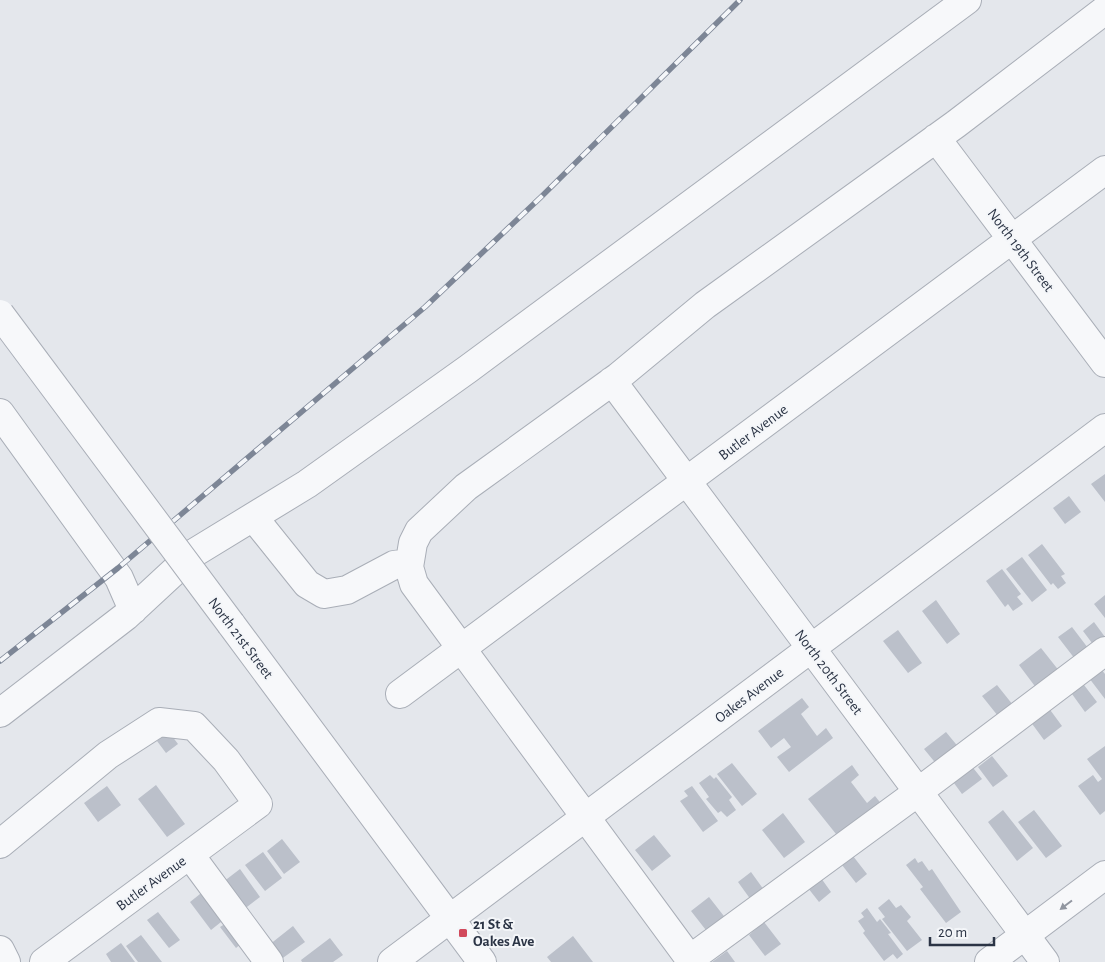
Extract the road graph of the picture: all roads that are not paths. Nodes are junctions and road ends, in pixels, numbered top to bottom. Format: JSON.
{"nodes":[{"id":1,"x":967,"y":0,"type":"edge"},
{"id":2,"x":1105,"y":10,"type":"edge"},
{"id":3,"x":936,"y":138,"type":"junction"},
{"id":4,"x":1105,"y":170,"type":"edge"},
{"id":5,"x":1013,"y":238,"type":"junction"},
{"id":6,"x":0,"y":314,"type":"edge"},
{"id":7,"x":1105,"y":363,"type":"edge"},
{"id":8,"x":612,"y":381,"type":"junction"},
{"id":9,"x":0,"y":413,"type":"edge"},
{"id":10,"x":1105,"y":428,"type":"edge"},
{"id":11,"x":686,"y":482,"type":"junction"},
{"id":12,"x":254,"y":518,"type":"junction"},
{"id":13,"x":409,"y":563,"type":"junction"},
{"id":14,"x":133,"y":610,"type":"junction"},
{"id":15,"x":811,"y":648,"type":"junction"},
{"id":16,"x":460,"y":650,"type":"junction"},
{"id":17,"x":1105,"y":651,"type":"edge"},
{"id":18,"x":400,"y":694,"type":"dead end"},
{"id":19,"x":0,"y":713,"type":"edge"},
{"id":20,"x":918,"y":792,"type":"junction"},
{"id":21,"x":586,"y":818,"type":"junction"},
{"id":22,"x":0,"y":844,"type":"edge"},
{"id":23,"x":190,"y":855,"type":"junction"},
{"id":24,"x":1105,"y":876,"type":"edge"},
{"id":25,"x":450,"y":919,"type":"junction"},
{"id":26,"x":1025,"y":935,"type":"junction"},
{"id":27,"x":0,"y":950,"type":"edge"},
{"id":28,"x":691,"y":960,"type":"edge"},
{"id":29,"x":6,"y":962,"type":"edge"},
{"id":30,"x":44,"y":962,"type":"edge"},
{"id":31,"x":270,"y":962,"type":"edge"},
{"id":32,"x":392,"y":962,"type":"edge"},
{"id":33,"x":482,"y":962,"type":"edge"},
{"id":34,"x":989,"y":962,"type":"edge"},
{"id":35,"x":1046,"y":962,"type":"edge"}],
"edges":[{"from":1,"to":12,"type":"street"},
{"from":2,"to":3,"type":"street"},
{"from":3,"to":5,"type":"street","name":"North 19th Street"},
{"from":3,"to":8,"type":"street"},
{"from":4,"to":5,"type":"street","name":"Butler Avenue"},
{"from":5,"to":7,"type":"street","name":"North 19th Street"},
{"from":5,"to":11,"type":"street","name":"Butler Avenue"},
{"from":6,"to":25,"type":"street","name":"North 21st Street","bridge":true},
{"from":8,"to":11,"type":"street","name":"North 20th Street"},
{"from":8,"to":13,"type":"street"},
{"from":9,"to":14,"type":"street"},
{"from":10,"to":15,"type":"street","name":"Oakes Avenue"},
{"from":11,"to":15,"type":"street","name":"North 20th Street"},
{"from":11,"to":16,"type":"street","name":"Butler Avenue"},
{"from":12,"to":13,"type":"street"},
{"from":12,"to":14,"type":"street"},
{"from":13,"to":16,"type":"street"},
{"from":14,"to":19,"type":"street"},
{"from":15,"to":20,"type":"street","name":"North 20th Street"},
{"from":15,"to":21,"type":"street","name":"Oakes Avenue"},
{"from":16,"to":18,"type":"street","name":"Butler Avenue"},
{"from":16,"to":21,"type":"street"},
{"from":17,"to":20,"type":"street"},
{"from":20,"to":26,"type":"street","name":"North 20th Street"},
{"from":20,"to":28,"type":"street"},
{"from":21,"to":25,"type":"street","name":"Oakes Avenue"},
{"from":21,"to":28,"type":"street"},
{"from":22,"to":23,"type":"street","name":"Butler Avenue"},
{"from":23,"to":30,"type":"street","name":"Butler Avenue"},
{"from":23,"to":31,"type":"street"},
{"from":24,"to":26,"type":"street","one_way":true},
{"from":25,"to":32,"type":"street","name":"Oakes Avenue"},
{"from":25,"to":33,"type":"street","name":"North 21st Street"},
{"from":26,"to":34,"type":"street"},
{"from":26,"to":35,"type":"street","name":"North 20th Street"},
{"from":27,"to":29,"type":"street"}]}
